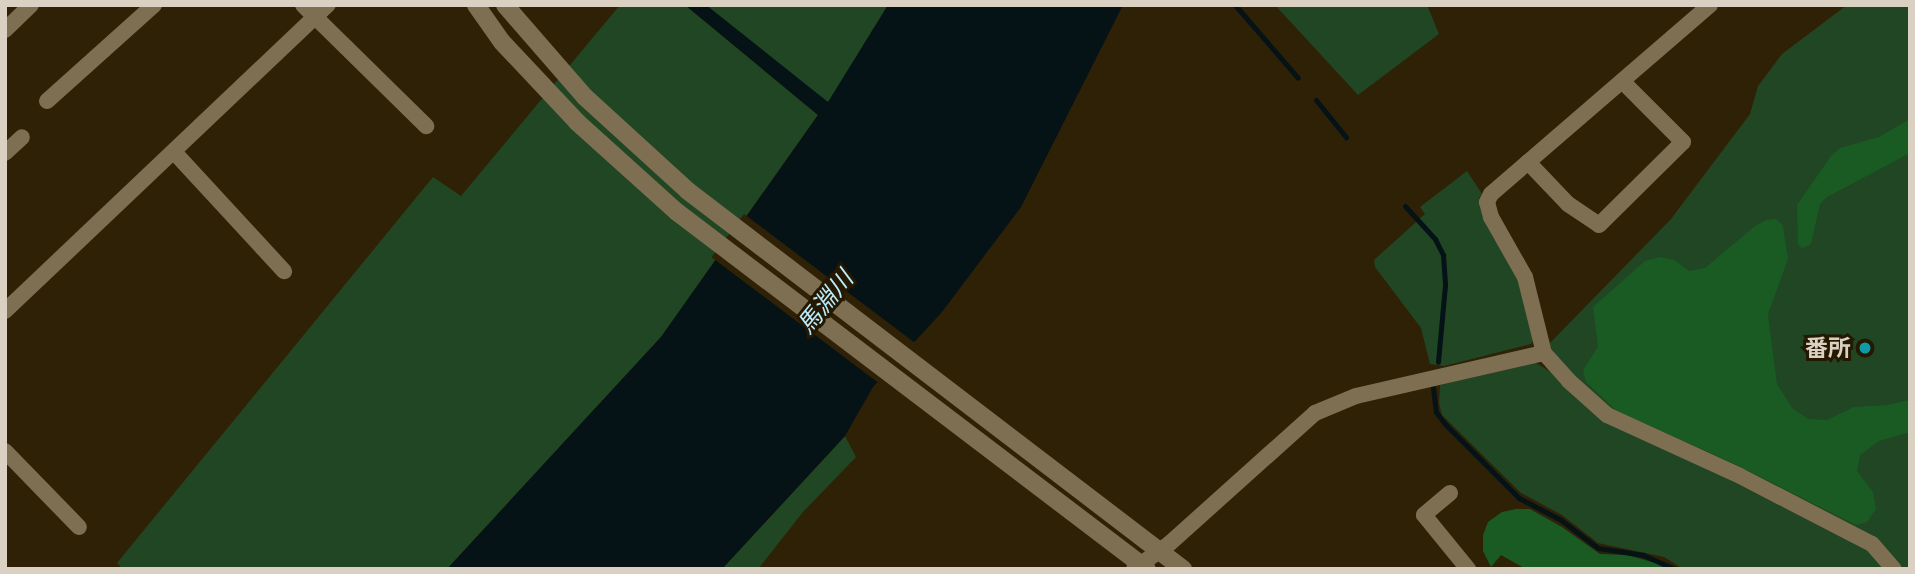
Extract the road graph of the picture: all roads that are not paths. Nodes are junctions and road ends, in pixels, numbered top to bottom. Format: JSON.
{"nodes":[{"id":1,"x":31,"y":5,"type":"edge"},
{"id":2,"x":153,"y":5,"type":"edge"},
{"id":3,"x":303,"y":5,"type":"edge"},
{"id":4,"x":328,"y":5,"type":"edge"},
{"id":5,"x":476,"y":5,"type":"edge"},
{"id":6,"x":505,"y":5,"type":"edge"},
{"id":7,"x":1710,"y":5,"type":"edge"},
{"id":8,"x":315,"y":18,"type":"junction"},
{"id":9,"x":5,"y":30,"type":"edge"},
{"id":10,"x":1622,"y":81,"type":"junction"},
{"id":11,"x":47,"y":101,"type":"dead end"},
{"id":12,"x":426,"y":126,"type":"dead end"},
{"id":13,"x":22,"y":137,"type":"dead end"},
{"id":14,"x":5,"y":153,"type":"edge"},
{"id":15,"x":175,"y":153,"type":"junction"},
{"id":16,"x":1528,"y":162,"type":"junction"},
{"id":17,"x":284,"y":271,"type":"dead end"},
{"id":18,"x":5,"y":311,"type":"edge"},
{"id":19,"x":1544,"y":353,"type":"junction"},
{"id":20,"x":5,"y":452,"type":"edge"},
{"id":21,"x":1450,"y":493,"type":"dead end"},
{"id":22,"x":79,"y":527,"type":"dead end"},
{"id":23,"x":1134,"y":569,"type":"edge"},
{"id":24,"x":1147,"y":569,"type":"edge"},
{"id":25,"x":1183,"y":569,"type":"edge"},
{"id":26,"x":1468,"y":569,"type":"edge"},
{"id":27,"x":1894,"y":569,"type":"edge"}],
"edges":[{"from":1,"to":9,"type":"street"},
{"from":2,"to":11,"type":"street"},
{"from":3,"to":8,"type":"street"},
{"from":4,"to":8,"type":"street"},
{"from":5,"to":24,"type":"street"},
{"from":6,"to":25,"type":"street"},
{"from":7,"to":10,"type":"street"},
{"from":8,"to":12,"type":"street"},
{"from":8,"to":15,"type":"street"},
{"from":10,"to":16,"type":"street"},
{"from":10,"to":16,"type":"street"},
{"from":13,"to":14,"type":"street"},
{"from":15,"to":17,"type":"street"},
{"from":15,"to":18,"type":"street"},
{"from":16,"to":19,"type":"street"},
{"from":19,"to":23,"type":"street"},
{"from":19,"to":27,"type":"street"},
{"from":20,"to":22,"type":"street"},
{"from":21,"to":26,"type":"street"}]}
